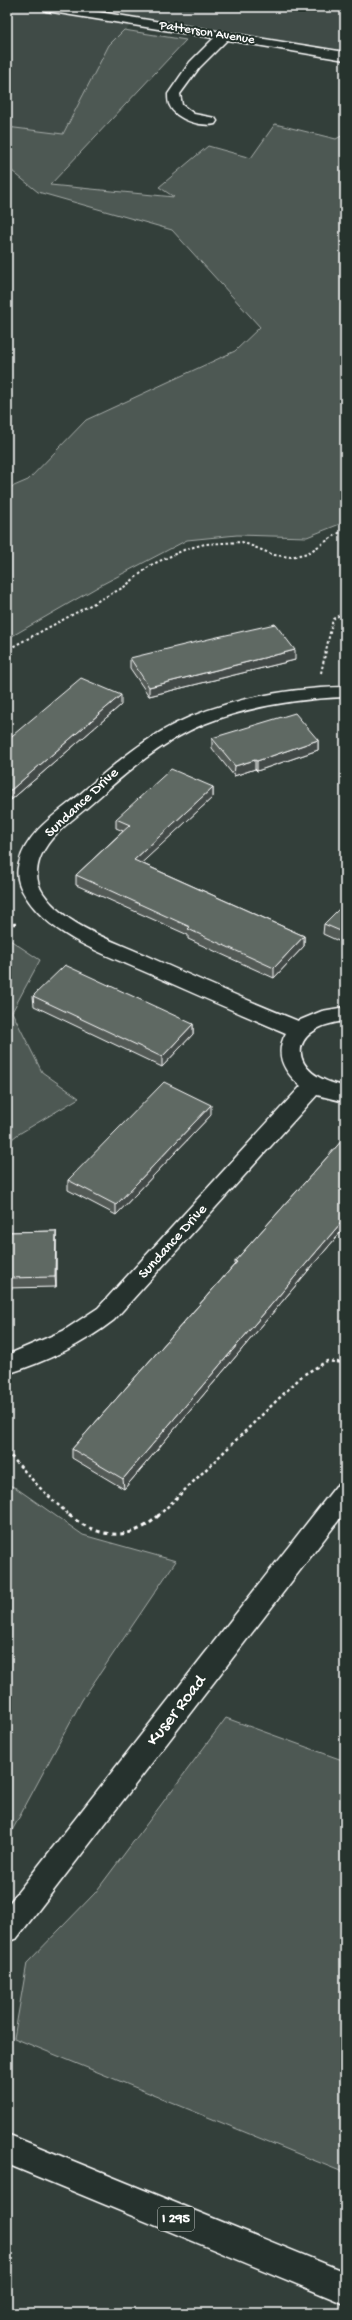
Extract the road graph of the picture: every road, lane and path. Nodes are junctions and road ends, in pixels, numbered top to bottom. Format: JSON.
{"nodes":[{"id":1,"x":46,"y":7,"type":"edge"},
{"id":2,"x":224,"y":36,"type":"junction"},
{"id":3,"x":345,"y":56,"type":"edge"},
{"id":4,"x":210,"y":121,"type":"dead end"},
{"id":5,"x":345,"y":529,"type":"edge"},
{"id":6,"x":345,"y":612,"type":"edge"},
{"id":7,"x":7,"y":654,"type":"edge"},
{"id":8,"x":321,"y":674,"type":"dead end"},
{"id":9,"x":345,"y":692,"type":"edge"},
{"id":10,"x":7,"y":924,"type":"edge"},
{"id":11,"x":16,"y":924,"type":"dead end"},
{"id":12,"x":345,"y":1014,"type":"edge"},
{"id":13,"x":299,"y":1030,"type":"junction"},
{"id":14,"x":314,"y":1085,"type":"junction"},
{"id":15,"x":345,"y":1094,"type":"edge"},
{"id":16,"x":345,"y":1363,"type":"edge"},
{"id":17,"x":7,"y":1365,"type":"edge"},
{"id":18,"x":7,"y":1452,"type":"edge"},
{"id":19,"x":345,"y":1493,"type":"edge"},
{"id":20,"x":7,"y":1928,"type":"edge"},
{"id":21,"x":7,"y":2149,"type":"edge"},
{"id":22,"x":345,"y":2288,"type":"edge"}],
"edges":[{"from":1,"to":2,"type":"main road","name":"Patterson Avenue"},
{"from":2,"to":3,"type":"main road","name":"Patterson Avenue"},
{"from":2,"to":4,"type":"main road"},
{"from":5,"to":7,"type":"path"},
{"from":6,"to":8,"type":"path"},
{"from":9,"to":13,"type":"main road","name":"Sundance Drive"},
{"from":10,"to":11,"type":"path"},
{"from":12,"to":13,"type":"main road"},
{"from":13,"to":14,"type":"main road"},
{"from":14,"to":15,"type":"main road"},
{"from":14,"to":17,"type":"main road","name":"Sundance Drive"},
{"from":16,"to":18,"type":"path"},
{"from":19,"to":20,"type":"main road","name":"Kuser Road"},
{"from":21,"to":22,"type":"main road","number":"I 295"}]}
